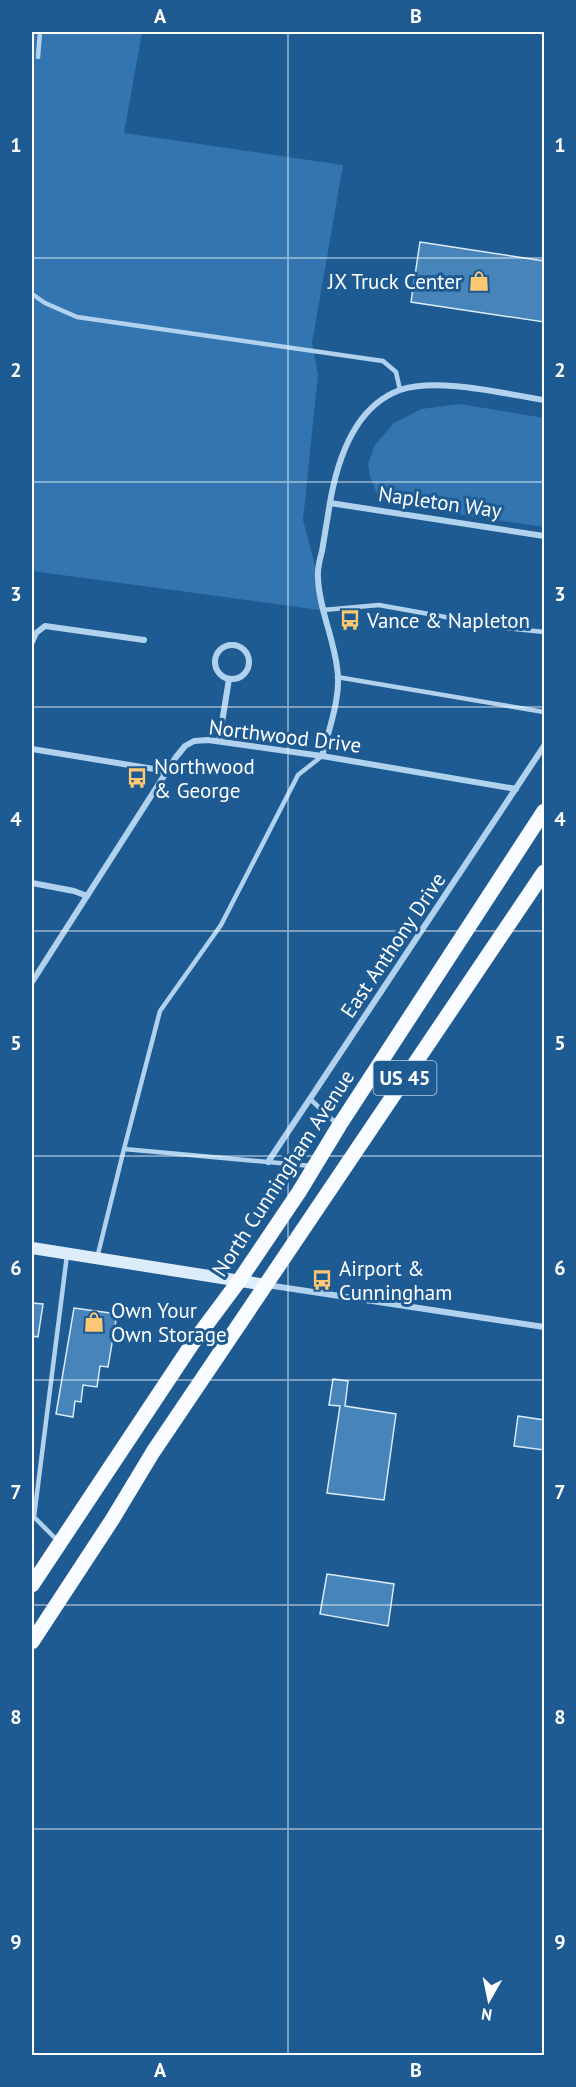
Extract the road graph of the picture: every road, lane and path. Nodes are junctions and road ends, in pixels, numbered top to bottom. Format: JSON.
{"nodes":[{"id":1,"x":40,"y":32,"type":"edge"},
{"id":2,"x":38,"y":57,"type":"dead end"},
{"id":3,"x":32,"y":294,"type":"edge"},
{"id":4,"x":400,"y":390,"type":"junction"},
{"id":5,"x":544,"y":400,"type":"edge"},
{"id":6,"x":330,"y":503,"type":"junction"},
{"id":7,"x":544,"y":536,"type":"edge"},
{"id":8,"x":323,"y":610,"type":"junction"},
{"id":9,"x":544,"y":632,"type":"edge"},
{"id":10,"x":144,"y":640,"type":"dead end"},
{"id":11,"x":32,"y":642,"type":"edge"},
{"id":12,"x":337,"y":677,"type":"junction"},
{"id":13,"x":229,"y":679,"type":"junction"},
{"id":14,"x":544,"y":712,"type":"edge"},
{"id":15,"x":219,"y":741,"type":"junction"},
{"id":16,"x":544,"y":746,"type":"edge"},
{"id":17,"x":32,"y":749,"type":"edge"},
{"id":18,"x":322,"y":756,"type":"junction"},
{"id":19,"x":165,"y":773,"type":"junction"},
{"id":20,"x":516,"y":789,"type":"junction"},
{"id":21,"x":544,"y":812,"type":"edge"},
{"id":22,"x":544,"y":872,"type":"edge"},
{"id":23,"x":32,"y":883,"type":"edge"},
{"id":24,"x":87,"y":896,"type":"junction"},
{"id":25,"x":32,"y":981,"type":"edge"},
{"id":26,"x":310,"y":1099,"type":"junction"},
{"id":27,"x":339,"y":1126,"type":"junction"},
{"id":28,"x":124,"y":1149,"type":"junction"},
{"id":29,"x":268,"y":1162,"type":"junction"},
{"id":30,"x":314,"y":1167,"type":"junction"},
{"id":31,"x":32,"y":1248,"type":"edge"},
{"id":32,"x":67,"y":1254,"type":"junction"},
{"id":33,"x":97,"y":1258,"type":"junction"},
{"id":34,"x":239,"y":1281,"type":"junction"},
{"id":35,"x":266,"y":1285,"type":"junction"},
{"id":36,"x":544,"y":1327,"type":"edge"},
{"id":37,"x":60,"y":1543,"type":"junction"},
{"id":38,"x":32,"y":1585,"type":"edge"},
{"id":39,"x":32,"y":1642,"type":"edge"}],
"edges":[{"from":1,"to":2,"type":"lane"},
{"from":3,"to":4,"type":"lane"},
{"from":4,"to":5,"type":"street"},
{"from":4,"to":6,"type":"street"},
{"from":6,"to":7,"type":"street","name":"Napleton Way"},
{"from":6,"to":8,"type":"street"},
{"from":8,"to":9,"type":"lane"},
{"from":8,"to":12,"type":"street"},
{"from":10,"to":11,"type":"street"},
{"from":12,"to":14,"type":"lane"},
{"from":12,"to":18,"type":"street"},
{"from":13,"to":13,"type":"street"},
{"from":13,"to":15,"type":"street"},
{"from":15,"to":18,"type":"street","name":"Northwood Drive"},
{"from":15,"to":19,"type":"street","name":"Northwood Drive"},
{"from":16,"to":20,"type":"street","name":"East Anthony Drive"},
{"from":17,"to":19,"type":"street"},
{"from":18,"to":20,"type":"street","name":"Northwood Drive"},
{"from":18,"to":28,"type":"lane"},
{"from":19,"to":24,"type":"street","name":"Northwood Drive"},
{"from":20,"to":26,"type":"street","name":"East Anthony Drive"},
{"from":21,"to":27,"type":"main road","name":"North Cunningham Avenue","number":"US 45"},
{"from":22,"to":35,"type":"main road","number":"US 45"},
{"from":23,"to":24,"type":"street"},
{"from":24,"to":25,"type":"street","name":"Northwood Drive"},
{"from":26,"to":27,"type":"lane"},
{"from":26,"to":29,"type":"street","name":"East Anthony Drive"},
{"from":27,"to":30,"type":"main road","name":"North Cunningham Avenue","number":"US 45"},
{"from":28,"to":29,"type":"lane"},
{"from":28,"to":33,"type":"lane"},
{"from":29,"to":30,"type":"lane"},
{"from":30,"to":34,"type":"main road","name":"North Cunningham Avenue","number":"US 45"},
{"from":31,"to":32,"type":"street"},
{"from":32,"to":33,"type":"street"},
{"from":32,"to":37,"type":"lane"},
{"from":33,"to":34,"type":"street"},
{"from":34,"to":35,"type":"street"},
{"from":34,"to":37,"type":"main road","name":"North Cunningham Avenue","number":"US 45"},
{"from":35,"to":36,"type":"street"},
{"from":35,"to":39,"type":"main road","number":"US 45"},
{"from":37,"to":38,"type":"main road","name":"North Cunningham Avenue","number":"US 45"}]}
